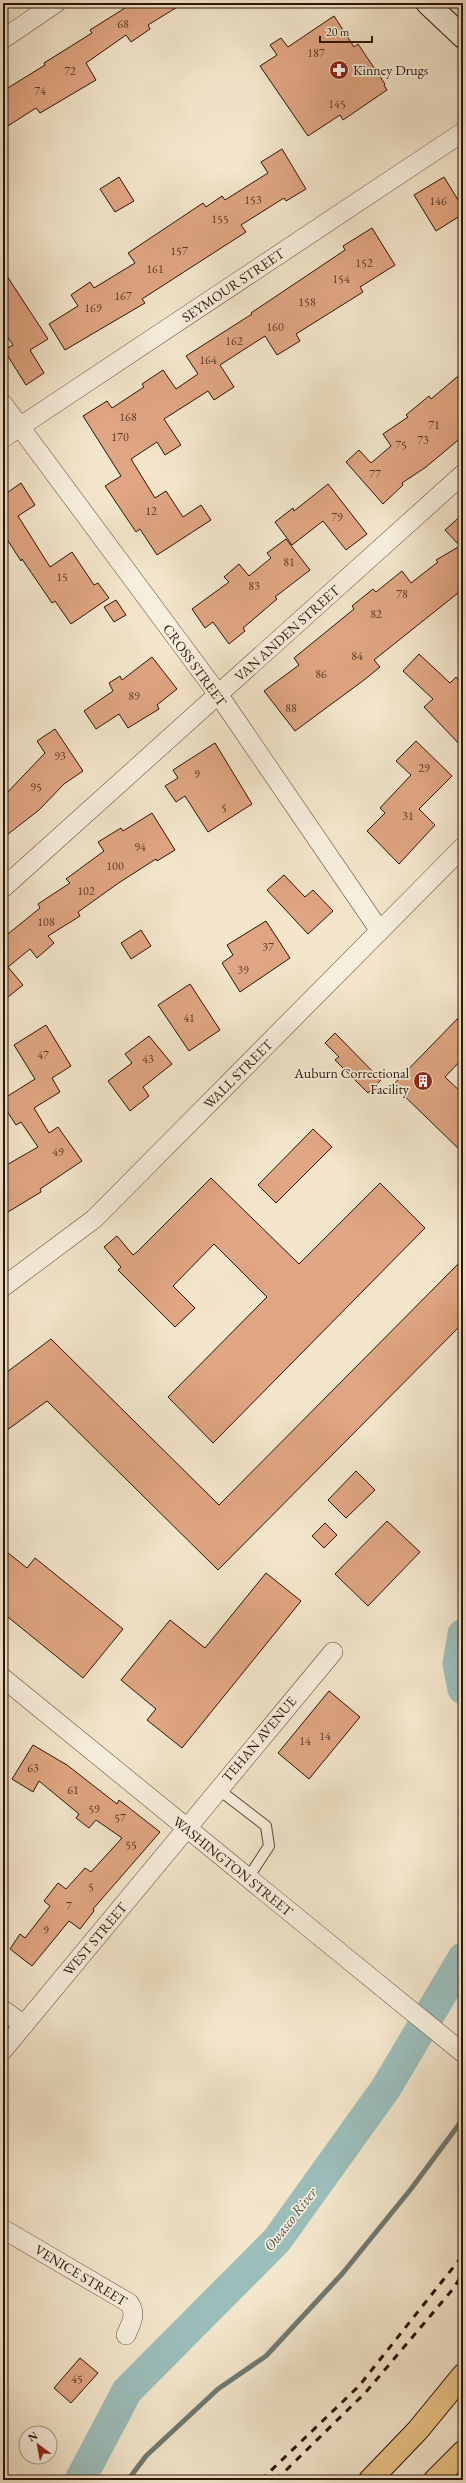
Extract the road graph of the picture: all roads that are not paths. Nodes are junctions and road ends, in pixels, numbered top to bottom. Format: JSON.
{"nodes":[{"id":1,"x":56,"y":3,"type":"edge"},
{"id":2,"x":427,"y":3,"type":"edge"},
{"id":3,"x":463,"y":37,"type":"edge"},
{"id":4,"x":3,"y":38,"type":"edge"},
{"id":5,"x":463,"y":132,"type":"edge"},
{"id":6,"x":3,"y":404,"type":"edge"},
{"id":7,"x":20,"y":427,"type":"junction"},
{"id":8,"x":3,"y":438,"type":"edge"},
{"id":9,"x":463,"y":474,"type":"edge"},
{"id":10,"x":218,"y":694,"type":"junction"},
{"id":11,"x":463,"y":848,"type":"edge"},
{"id":12,"x":3,"y":888,"type":"edge"},
{"id":13,"x":380,"y":931,"type":"junction"},
{"id":14,"x":3,"y":1287,"type":"edge"},
{"id":15,"x":333,"y":1652,"type":"dead end"},
{"id":16,"x":3,"y":1678,"type":"edge"},
{"id":17,"x":218,"y":1789,"type":"junction"},
{"id":18,"x":187,"y":1828,"type":"junction"},
{"id":19,"x":248,"y":1878,"type":"junction"},
{"id":20,"x":3,"y":2010,"type":"edge"},
{"id":21,"x":24,"y":2025,"type":"junction"},
{"id":22,"x":456,"y":2048,"type":"edge"},
{"id":23,"x":3,"y":2050,"type":"edge"},
{"id":24,"x":3,"y":2229,"type":"edge"},
{"id":25,"x":126,"y":2335,"type":"dead end"},
{"id":26,"x":463,"y":2375,"type":"edge"},
{"id":27,"x":463,"y":2452,"type":"edge"},
{"id":28,"x":370,"y":2480,"type":"edge"},
{"id":29,"x":436,"y":2480,"type":"edge"}],
"edges":[{"from":1,"to":4,"type":"street"},
{"from":2,"to":3,"type":"main road"},
{"from":5,"to":7,"type":"street","name":"SEYMOUR STREET"},
{"from":6,"to":7,"type":"street","name":"CROSS STREET"},
{"from":7,"to":8,"type":"street","name":"SEYMOUR STREET"},
{"from":7,"to":10,"type":"street","name":"CROSS STREET"},
{"from":9,"to":10,"type":"street","name":"VAN ANDEN STREET"},
{"from":10,"to":12,"type":"street","name":"VAN ANDEN STREET"},
{"from":10,"to":13,"type":"street","name":"CROSS STREET"},
{"from":11,"to":13,"type":"street","name":"WALL STREET"},
{"from":13,"to":14,"type":"street","name":"WALL STREET"},
{"from":15,"to":17,"type":"street","name":"TEHAN AVENUE"},
{"from":16,"to":18,"type":"street","name":"WASHINGTON STREET"},
{"from":17,"to":18,"type":"street","name":"TEHAN AVENUE"},
{"from":17,"to":19,"type":"lane"},
{"from":18,"to":19,"type":"street","name":"WASHINGTON STREET"},
{"from":18,"to":21,"type":"street","name":"WEST STREET"},
{"from":19,"to":22,"type":"street","name":"WASHINGTON STREET"},
{"from":20,"to":21,"type":"street"},
{"from":21,"to":23,"type":"street","name":"WEST STREET"},
{"from":24,"to":25,"type":"street","name":"VENICE STREET"},
{"from":26,"to":28,"type":"highway"},
{"from":27,"to":29,"type":"highway"}]}
